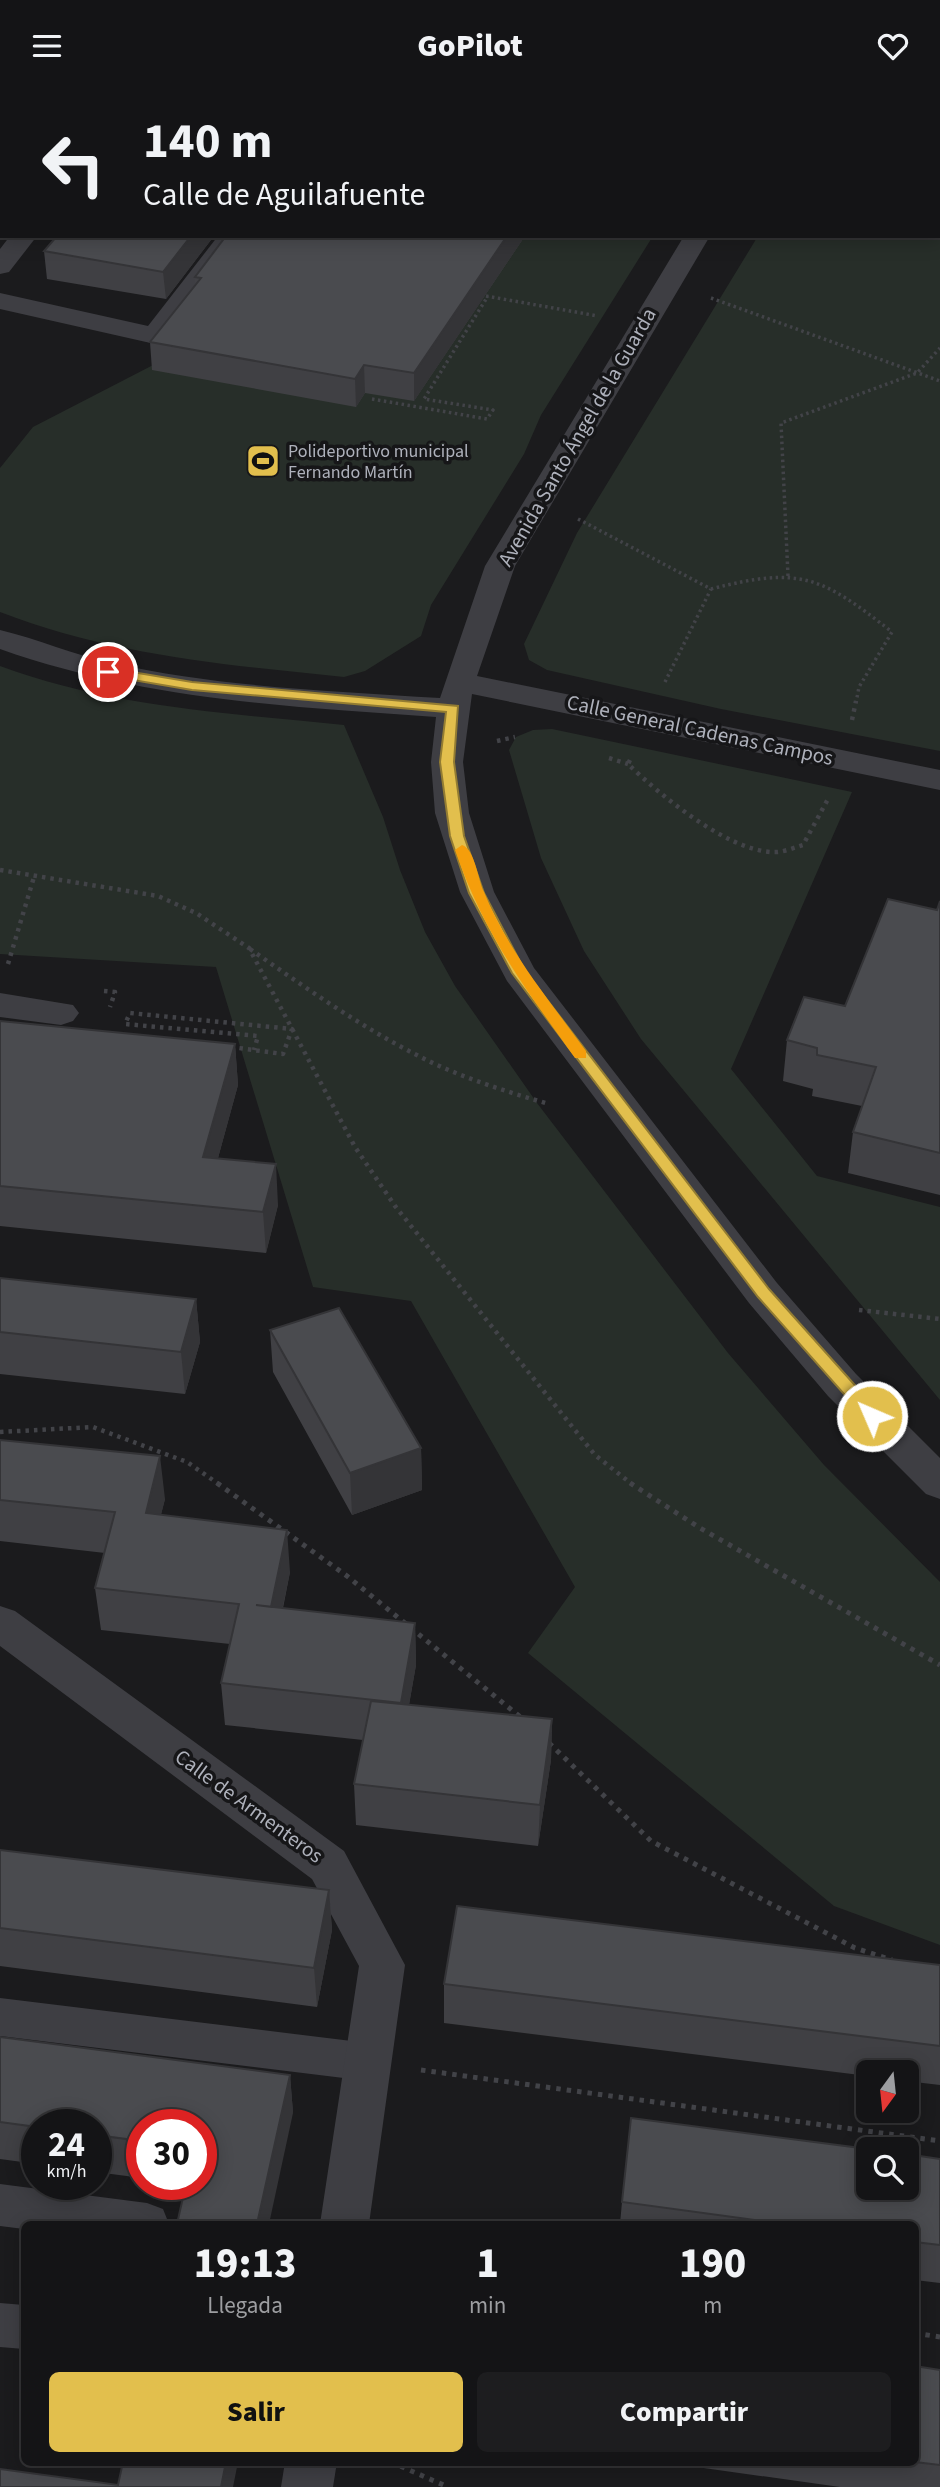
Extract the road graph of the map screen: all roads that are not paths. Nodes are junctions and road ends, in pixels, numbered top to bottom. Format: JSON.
{"nodes":[{"id":1,"x":22,"y":238,"type":"edge"},
{"id":2,"x":230,"y":238,"type":"edge"},
{"id":3,"x":697,"y":238,"type":"edge"},
{"id":4,"x":0,"y":266,"type":"edge"},
{"id":5,"x":0,"y":301,"type":"edge"},
{"id":6,"x":0,"y":639,"type":"edge"},
{"id":7,"x":456,"y":696,"type":"junction"},
{"id":8,"x":940,"y":780,"type":"edge"},
{"id":9,"x":0,"y":1005,"type":"edge"},
{"id":10,"x":61,"y":1013,"type":"dead end"},
{"id":11,"x":940,"y":1483,"type":"edge"},
{"id":12,"x":0,"y":1623,"type":"edge"},
{"id":13,"x":0,"y":2017,"type":"edge"},
{"id":14,"x":368,"y":2061,"type":"junction"},
{"id":15,"x":0,"y":2206,"type":"edge"},
{"id":16,"x":112,"y":2221,"type":"edge"},
{"id":17,"x":345,"y":2221,"type":"edge"},
{"id":18,"x":0,"y":2325,"type":"edge"},
{"id":19,"x":21,"y":2327,"type":"edge"},
{"id":20,"x":310,"y":2466,"type":"edge"},
{"id":21,"x":307,"y":2487,"type":"edge"}],
"edges":[{"from":1,"to":4,"type":"street"},
{"from":2,"to":5,"type":"street"},
{"from":3,"to":7,"type":"street","name":"Avenida Santo Ángel de la Guarda"},
{"from":6,"to":7,"type":"street","name":"Calle General Cadenas Campos"},
{"from":7,"to":8,"type":"street","name":"Calle General Cadenas Campos"},
{"from":7,"to":11,"type":"street","name":"Avenida Santo Ángel de la Guarda"},
{"from":9,"to":10,"type":"street"},
{"from":12,"to":14,"type":"street","name":"Calle de Armenteros"},
{"from":13,"to":14,"type":"lane"},
{"from":14,"to":17,"type":"street","name":"Calle de Armenteros"},
{"from":15,"to":16,"type":"lane"},
{"from":18,"to":19,"type":"lane"},
{"from":20,"to":21,"type":"street"}]}
